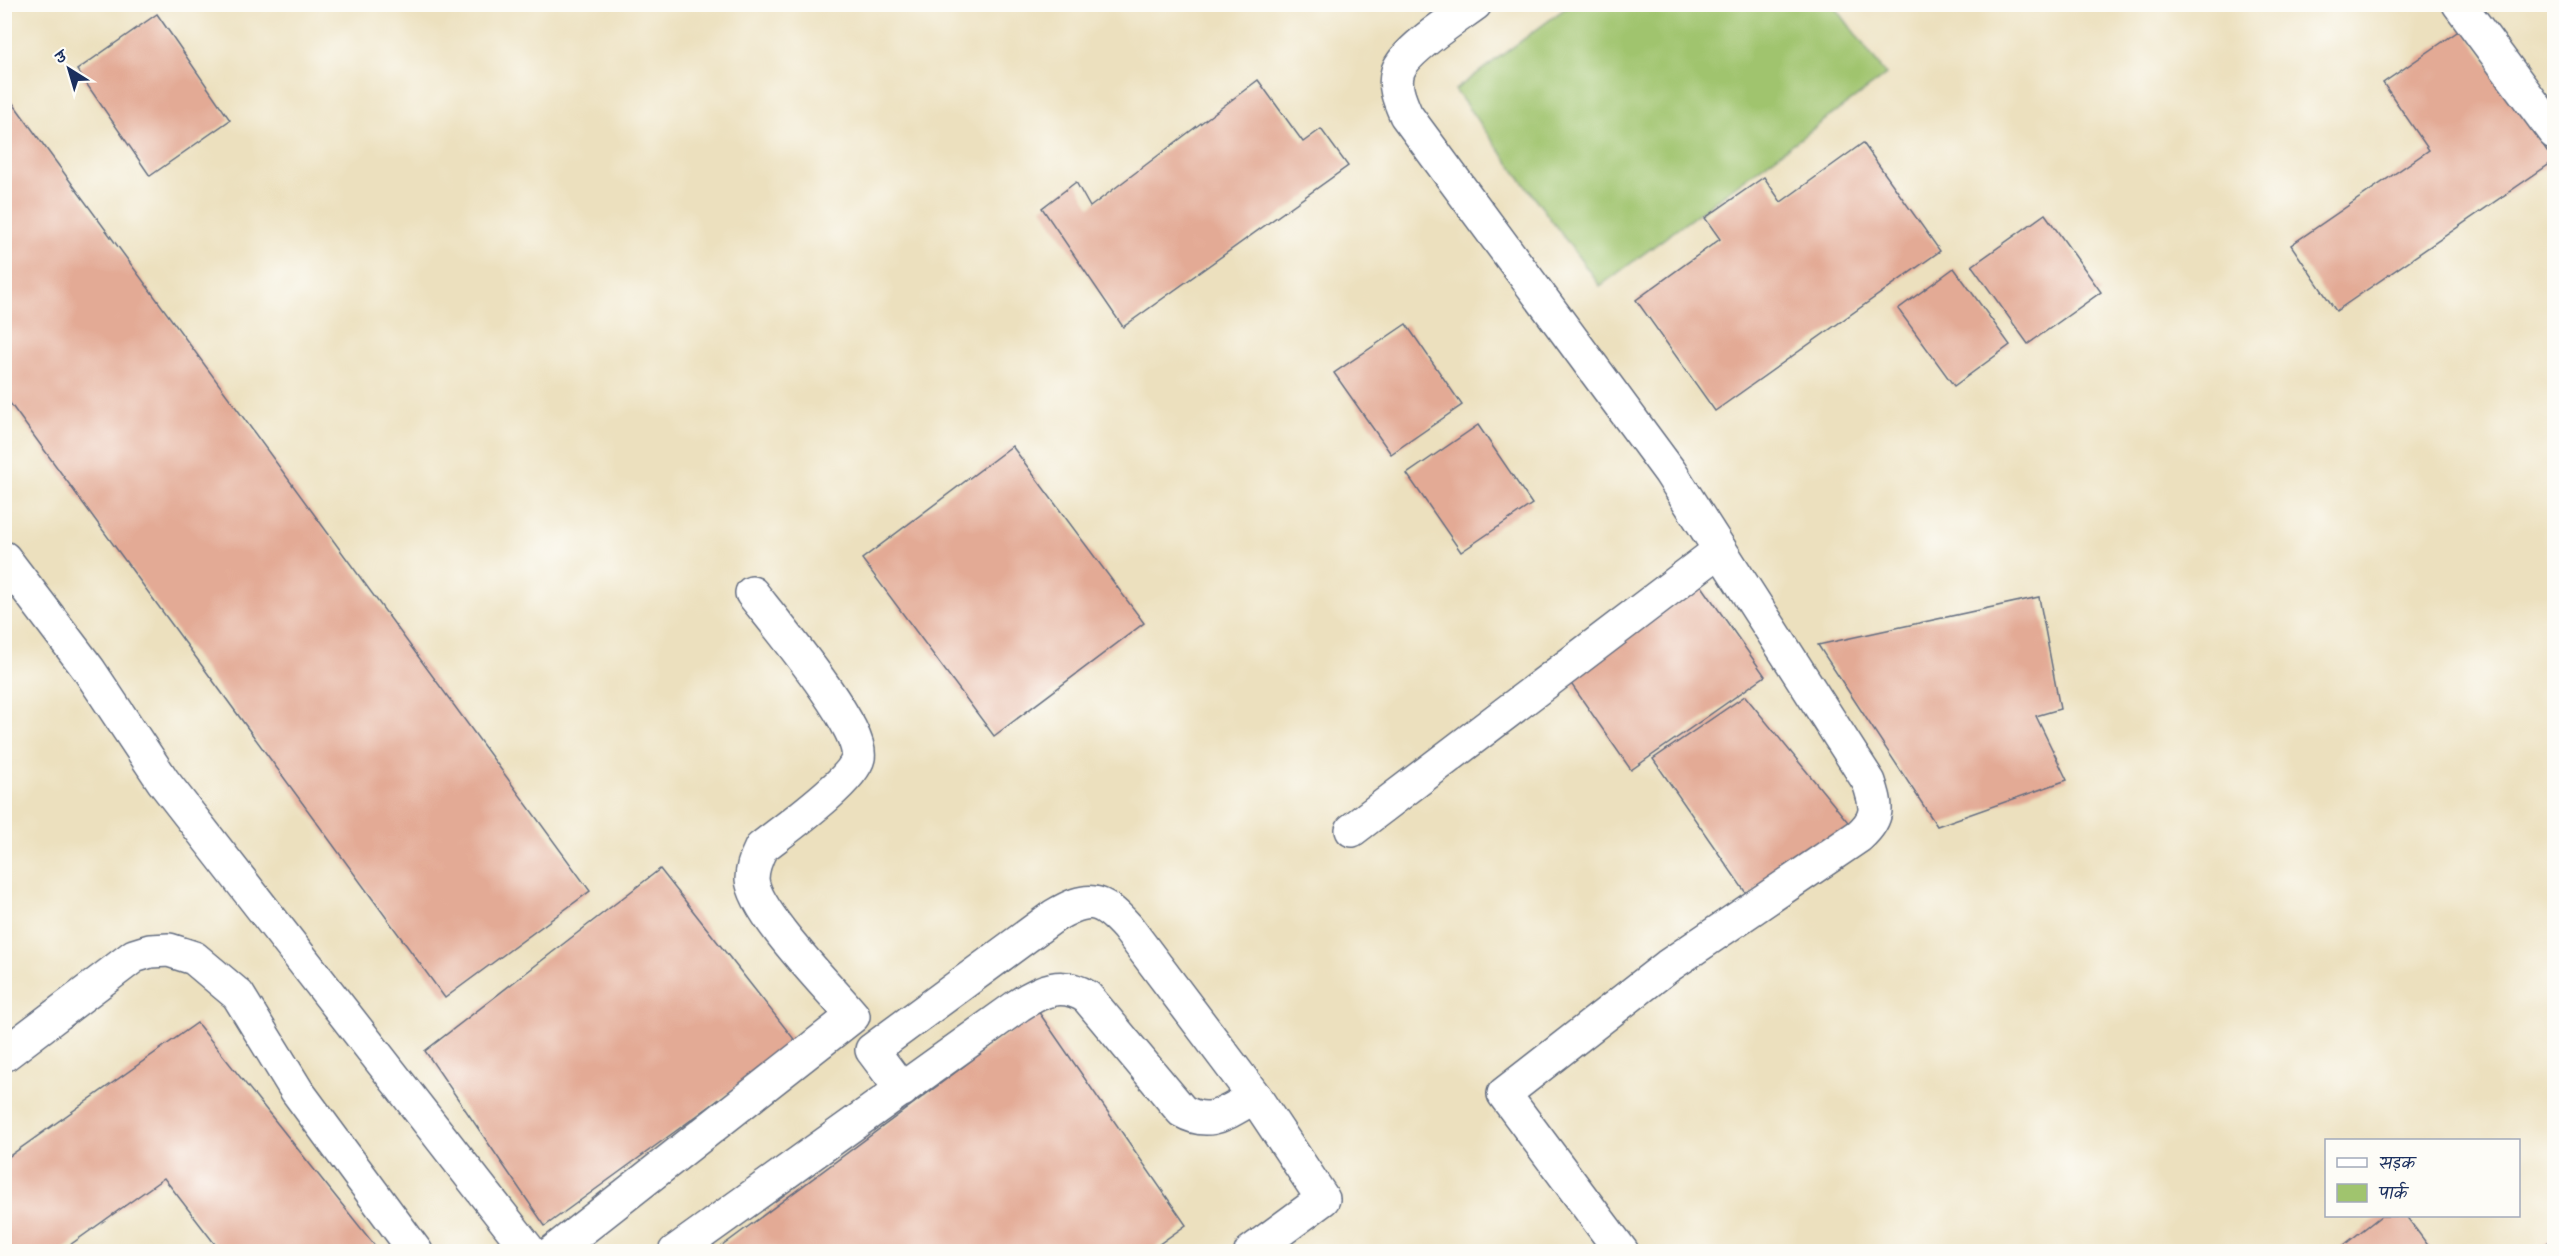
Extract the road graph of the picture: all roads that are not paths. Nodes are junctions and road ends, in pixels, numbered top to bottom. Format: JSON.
{"nodes":[{"id":1,"x":1475,"y":4,"type":"edge"},
{"id":2,"x":2459,"y":4,"type":"edge"},
{"id":3,"x":2554,"y":132,"type":"edge"},
{"id":4,"x":1720,"y":550,"type":"junction"},
{"id":5,"x":4,"y":558,"type":"edge"},
{"id":6,"x":752,"y":593,"type":"dead end"},
{"id":7,"x":1352,"y":830,"type":"dead end"},
{"id":8,"x":4,"y":1055,"type":"edge"},
{"id":9,"x":902,"y":1090,"type":"junction"},
{"id":10,"x":1255,"y":1097,"type":"junction"},
{"id":11,"x":416,"y":1251,"type":"edge"},
{"id":12,"x":530,"y":1251,"type":"edge"},
{"id":13,"x":553,"y":1251,"type":"edge"},
{"id":14,"x":675,"y":1251,"type":"edge"},
{"id":15,"x":1251,"y":1251,"type":"edge"},
{"id":16,"x":1622,"y":1251,"type":"edge"}],
"edges":[{"from":1,"to":4,"type":"street"},
{"from":2,"to":3,"type":"street"},
{"from":4,"to":7,"type":"street"},
{"from":4,"to":16,"type":"street"},
{"from":5,"to":12,"type":"street"},
{"from":6,"to":13,"type":"street"},
{"from":8,"to":11,"type":"street"},
{"from":9,"to":10,"type":"street"},
{"from":9,"to":10,"type":"street"},
{"from":9,"to":14,"type":"street"},
{"from":10,"to":15,"type":"street"}]}
